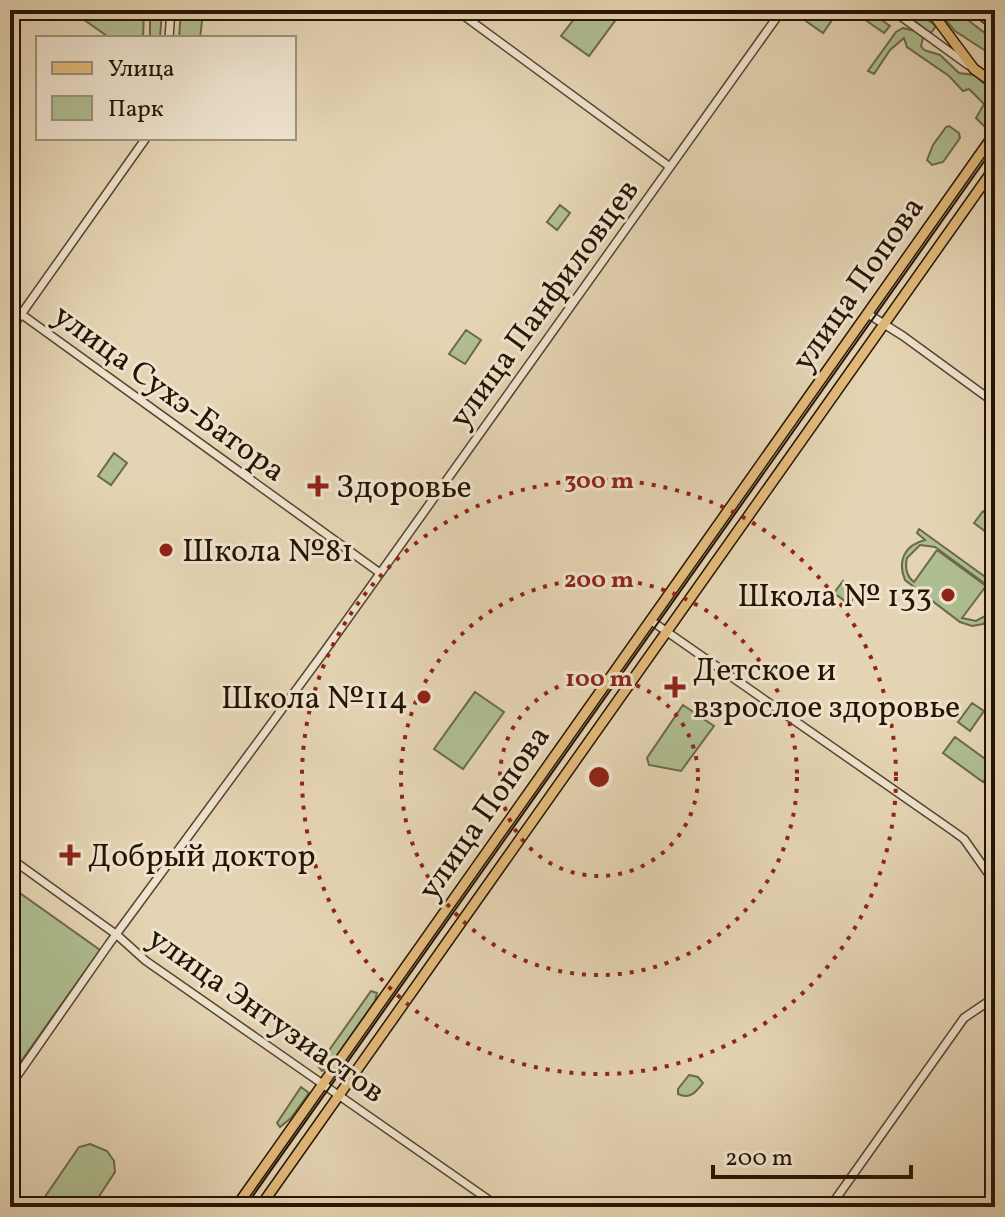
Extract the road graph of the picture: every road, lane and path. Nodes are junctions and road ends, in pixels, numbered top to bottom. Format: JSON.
{"nodes":[{"id":1,"x":171,"y":10,"type":"edge"},
{"id":2,"x":456,"y":10,"type":"edge"},
{"id":3,"x":782,"y":10,"type":"edge"},
{"id":4,"x":892,"y":10,"type":"edge"},
{"id":5,"x":930,"y":10,"type":"edge"},
{"id":6,"x":975,"y":10,"type":"edge"},
{"id":7,"x":995,"y":25,"type":"edge"},
{"id":8,"x":169,"y":36,"type":"edge"},
{"id":9,"x":974,"y":69,"type":"junction"},
{"id":10,"x":995,"y":84,"type":"edge"},
{"id":11,"x":995,"y":133,"type":"edge"},
{"id":12,"x":145,"y":140,"type":"edge"},
{"id":13,"x":670,"y":167,"type":"junction"},
{"id":14,"x":995,"y":167,"type":"edge"},
{"id":15,"x":924,"y":234,"type":"junction"},
{"id":16,"x":940,"y":246,"type":"junction"},
{"id":17,"x":10,"y":306,"type":"edge"},
{"id":18,"x":21,"y":314,"type":"junction"},
{"id":19,"x":868,"y":314,"type":"junction"},
{"id":20,"x":885,"y":323,"type":"junction"},
{"id":21,"x":10,"y":330,"type":"edge"},
{"id":22,"x":995,"y":403,"type":"edge"},
{"id":23,"x":380,"y":573,"type":"junction"},
{"id":24,"x":650,"y":620,"type":"junction"},
{"id":25,"x":667,"y":632,"type":"junction"},
{"id":26,"x":10,"y":858,"type":"edge"},
{"id":27,"x":995,"y":883,"type":"edge"},
{"id":28,"x":117,"y":935,"type":"junction"},
{"id":29,"x":995,"y":997,"type":"edge"},
{"id":30,"x":323,"y":1084,"type":"junction"},
{"id":31,"x":10,"y":1086,"type":"edge"},
{"id":32,"x":339,"y":1095,"type":"junction"},
{"id":33,"x":236,"y":1207,"type":"edge"},
{"id":34,"x":260,"y":1207,"type":"edge"},
{"id":35,"x":499,"y":1207,"type":"edge"},
{"id":36,"x":830,"y":1207,"type":"edge"}],
"edges":[{"from":1,"to":8,"type":"street"},
{"from":2,"to":13,"type":"street"},
{"from":3,"to":13,"type":"street","name":"улица Панфиловцев"},
{"from":4,"to":9,"type":"street"},
{"from":5,"to":9,"type":"main road"},
{"from":6,"to":7,"type":"main road"},
{"from":9,"to":10,"type":"main road"},
{"from":11,"to":15,"type":"main road","name":"улица Попова"},
{"from":12,"to":18,"type":"street"},
{"from":13,"to":23,"type":"street","name":"улица Панфиловцев"},
{"from":14,"to":16,"type":"main road","name":"улица Попова"},
{"from":15,"to":16,"type":"main road"},
{"from":15,"to":19,"type":"main road","name":"улица Попова"},
{"from":16,"to":20,"type":"main road","name":"улица Попова"},
{"from":17,"to":18,"type":"street","name":"улица Сухэ-Батора"},
{"from":18,"to":21,"type":"street"},
{"from":18,"to":23,"type":"street","name":"улица Сухэ-Батора"},
{"from":19,"to":20,"type":"street"},
{"from":19,"to":24,"type":"main road","name":"улица Попова"},
{"from":20,"to":22,"type":"street"},
{"from":20,"to":25,"type":"main road","name":"улица Попова"},
{"from":23,"to":28,"type":"street","name":"улица Панфиловцев"},
{"from":24,"to":25,"type":"street"},
{"from":24,"to":30,"type":"main road","name":"улица Попова"},
{"from":25,"to":27,"type":"street"},
{"from":25,"to":32,"type":"main road","name":"улица Попова"},
{"from":26,"to":28,"type":"street","name":"улица Энтузиастов"},
{"from":28,"to":30,"type":"street","name":"улица Энтузиастов"},
{"from":28,"to":31,"type":"street","name":"улица Панфиловцев"},
{"from":29,"to":36,"type":"street"},
{"from":30,"to":32,"type":"street","name":"улица Энтузиастов"},
{"from":30,"to":33,"type":"main road","name":"улица Попова"},
{"from":32,"to":34,"type":"main road","name":"улица Попова"},
{"from":32,"to":35,"type":"street","name":"улица Энтузиастов"}]}
